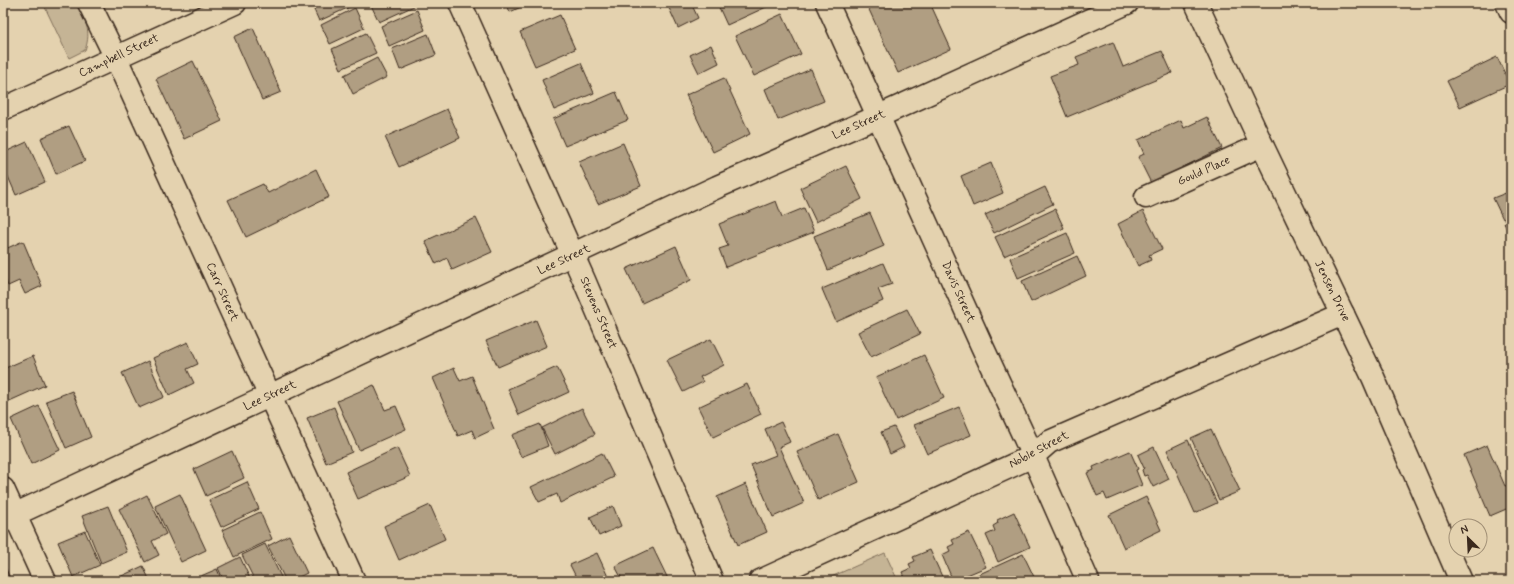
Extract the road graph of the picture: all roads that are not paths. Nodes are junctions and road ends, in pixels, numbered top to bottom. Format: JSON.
{"nodes":[{"id":1,"x":89,"y":3,"type":"edge"},
{"id":2,"x":235,"y":3,"type":"edge"},
{"id":3,"x":460,"y":3,"type":"edge"},
{"id":4,"x":827,"y":3,"type":"edge"},
{"id":5,"x":1127,"y":3,"type":"edge"},
{"id":6,"x":1196,"y":3,"type":"edge"},
{"id":7,"x":1507,"y":3,"type":"edge"},
{"id":8,"x":1511,"y":12,"type":"edge"},
{"id":9,"x":116,"y":58,"type":"junction"},
{"id":10,"x":3,"y":109,"type":"edge"},
{"id":11,"x":879,"y":116,"type":"junction"},
{"id":12,"x":1262,"y":146,"type":"junction"},
{"id":13,"x":1146,"y":197,"type":"dead end"},
{"id":14,"x":573,"y":256,"type":"junction"},
{"id":15,"x":1343,"y":314,"type":"junction"},
{"id":16,"x":269,"y":397,"type":"junction"},
{"id":17,"x":1033,"y":456,"type":"junction"},
{"id":18,"x":3,"y":489,"type":"edge"},
{"id":19,"x":9,"y":518,"type":"edge"},
{"id":20,"x":45,"y":581,"type":"edge"},
{"id":21,"x":354,"y":581,"type":"edge"},
{"id":22,"x":712,"y":581,"type":"edge"},
{"id":23,"x":760,"y":581,"type":"edge"},
{"id":24,"x":1088,"y":581,"type":"edge"},
{"id":25,"x":1461,"y":581,"type":"edge"}],
"edges":[{"from":1,"to":9,"type":"street","name":"Carr Street"},
{"from":2,"to":9,"type":"street","name":"Campbell Street"},
{"from":3,"to":14,"type":"street","name":"Stevens Street"},
{"from":4,"to":11,"type":"street","name":"Davis Street"},
{"from":5,"to":11,"type":"street","name":"Lee Street"},
{"from":6,"to":12,"type":"street","name":"Jensen Drive"},
{"from":7,"to":8,"type":"street"},
{"from":9,"to":10,"type":"street","name":"Campbell Street"},
{"from":9,"to":16,"type":"street","name":"Carr Street"},
{"from":11,"to":14,"type":"street","name":"Lee Street"},
{"from":11,"to":17,"type":"street","name":"Davis Street"},
{"from":12,"to":13,"type":"street","name":"Gould Place"},
{"from":12,"to":15,"type":"street","name":"Jensen Drive"},
{"from":14,"to":16,"type":"street","name":"Lee Street"},
{"from":14,"to":22,"type":"street","name":"Stevens Street"},
{"from":15,"to":17,"type":"street","name":"Noble Street"},
{"from":15,"to":25,"type":"street","name":"Jensen Drive"},
{"from":16,"to":19,"type":"street","name":"Lee Street"},
{"from":16,"to":21,"type":"street","name":"Carr Street"},
{"from":17,"to":23,"type":"street","name":"Noble Street"},
{"from":17,"to":24,"type":"street","name":"Davis Street"},
{"from":18,"to":19,"type":"street"},
{"from":19,"to":20,"type":"street"}]}
